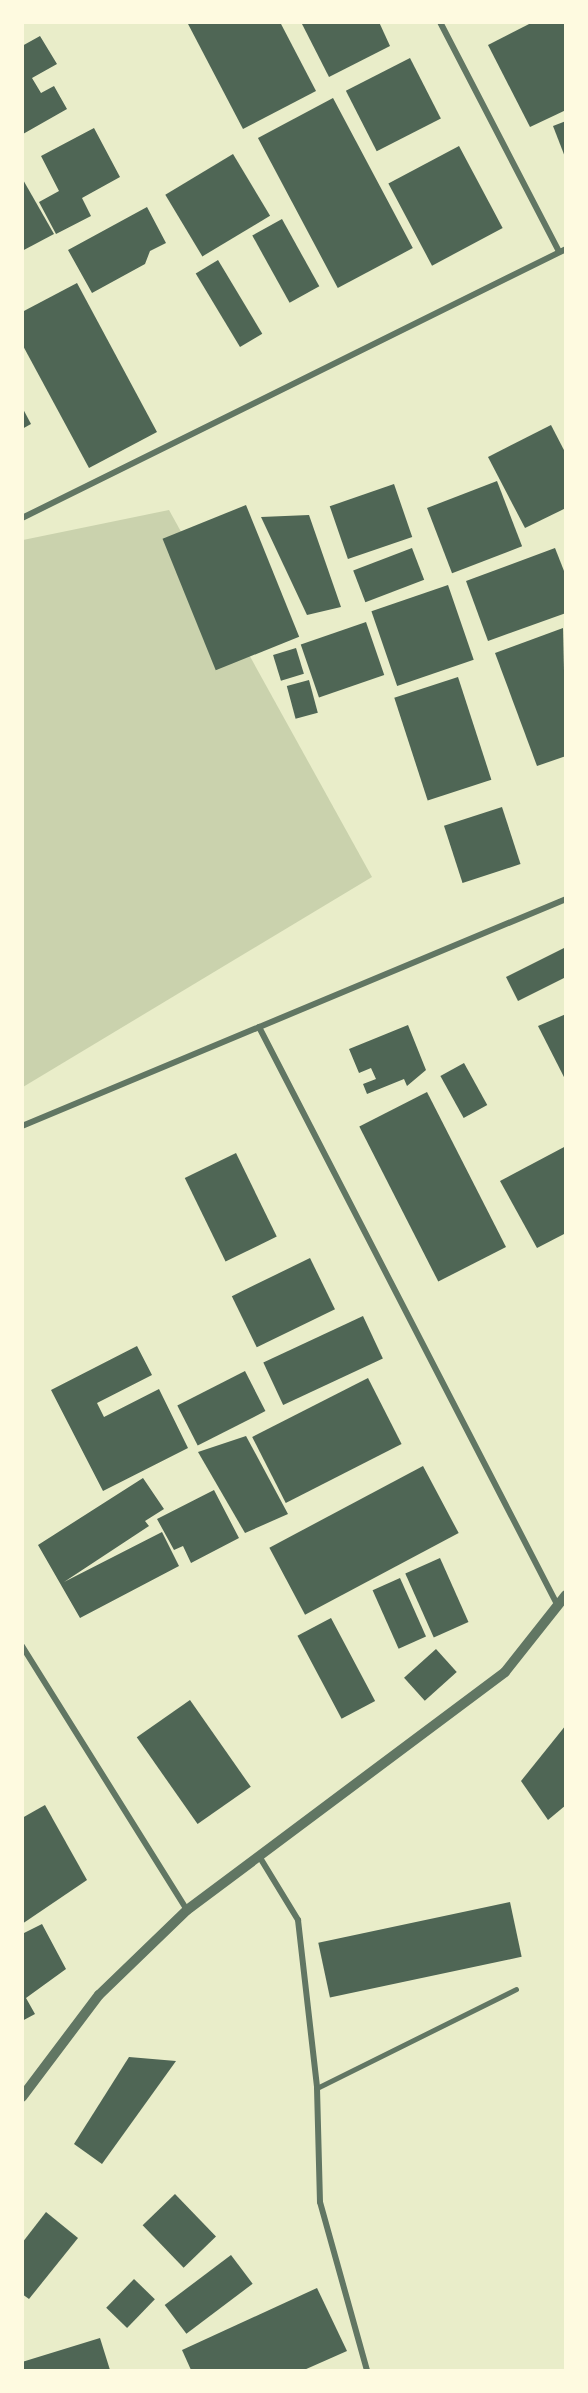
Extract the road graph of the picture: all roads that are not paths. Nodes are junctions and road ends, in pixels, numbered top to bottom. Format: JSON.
{"nodes":[{"id":1,"x":440,"y":22,"type":"edge"},
{"id":2,"x":562,"y":251,"type":"edge"},
{"id":3,"x":22,"y":518,"type":"edge"},
{"id":4,"x":566,"y":899,"type":"edge"},
{"id":5,"x":259,"y":1027,"type":"junction"},
{"id":6,"x":22,"y":1126,"type":"edge"},
{"id":7,"x":566,"y":1595,"type":"edge"},
{"id":8,"x":558,"y":1607,"type":"junction"},
{"id":9,"x":22,"y":1646,"type":"edge"},
{"id":10,"x":259,"y":1856,"type":"junction"},
{"id":11,"x":187,"y":1910,"type":"junction"},
{"id":12,"x":516,"y":1989,"type":"dead end"},
{"id":13,"x":317,"y":2088,"type":"junction"},
{"id":14,"x":22,"y":2097,"type":"edge"},
{"id":15,"x":367,"y":2370,"type":"edge"}],
"edges":[{"from":1,"to":2,"type":"street"},
{"from":2,"to":3,"type":"street"},
{"from":4,"to":5,"type":"street"},
{"from":5,"to":6,"type":"street"},
{"from":5,"to":8,"type":"street"},
{"from":7,"to":8,"type":"street"},
{"from":8,"to":10,"type":"street"},
{"from":9,"to":11,"type":"street"},
{"from":10,"to":11,"type":"street"},
{"from":10,"to":13,"type":"street"},
{"from":11,"to":14,"type":"street"},
{"from":12,"to":13,"type":"lane"},
{"from":13,"to":15,"type":"street"}]}
